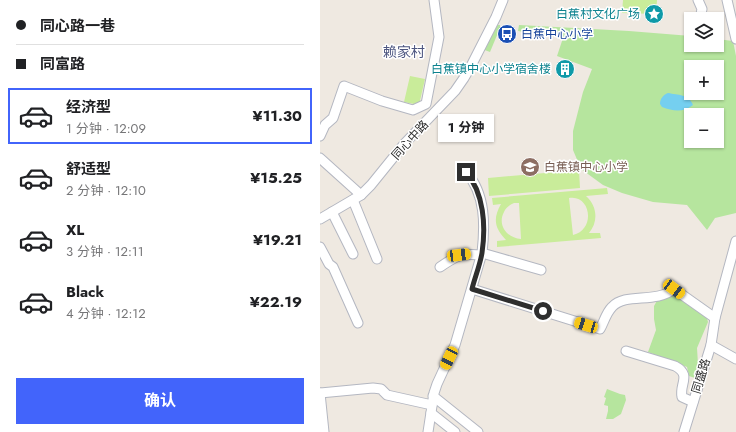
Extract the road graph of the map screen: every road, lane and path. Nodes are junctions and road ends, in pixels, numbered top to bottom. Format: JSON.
{"nodes":[{"id":1,"x":434,"y":0,"type":"edge"},
{"id":2,"x":503,"y":0,"type":"edge"},
{"id":3,"x":698,"y":0,"type":"edge"},
{"id":4,"x":727,"y":0,"type":"edge"},
{"id":5,"x":701,"y":12,"type":"edge"},
{"id":6,"x":736,"y":38,"type":"edge"},
{"id":7,"x":419,"y":107,"type":"junction"},
{"id":8,"x":426,"y":121,"type":"junction"},
{"id":9,"x":320,"y":136,"type":"edge"},
{"id":10,"x":320,"y":158,"type":"edge"},
{"id":11,"x":466,"y":172,"type":"dead end"},
{"id":12,"x":357,"y":198,"type":"junction"},
{"id":13,"x":332,"y":212,"type":"junction"},
{"id":14,"x":320,"y":219,"type":"edge"},
{"id":15,"x":736,"y":241,"type":"edge"},
{"id":16,"x":320,"y":247,"type":"edge"},
{"id":17,"x":353,"y":254,"type":"dead end"},
{"id":18,"x":482,"y":254,"type":"junction"},
{"id":19,"x":377,"y":259,"type":"dead end"},
{"id":20,"x":440,"y":267,"type":"dead end"},
{"id":21,"x":541,"y":270,"type":"dead end"},
{"id":22,"x":472,"y":289,"type":"junction"},
{"id":23,"x":715,"y":318,"type":"junction"},
{"id":24,"x":358,"y":323,"type":"dead end"},
{"id":25,"x":711,"y":345,"type":"junction"},
{"id":26,"x":626,"y":351,"type":"dead end"},
{"id":27,"x":736,"y":359,"type":"edge"},
{"id":28,"x":320,"y":393,"type":"edge"},
{"id":29,"x":693,"y":402,"type":"junction"},
{"id":30,"x":432,"y":405,"type":"junction"},
{"id":31,"x":324,"y":432,"type":"edge"},
{"id":32,"x":428,"y":432,"type":"edge"},
{"id":33,"x":455,"y":432,"type":"edge"},
{"id":34,"x":478,"y":432,"type":"edge"},
{"id":35,"x":684,"y":432,"type":"edge"}],
"edges":[{"from":1,"to":7,"type":"street"},
{"from":2,"to":8,"type":"street","name":"同心中路"},
{"from":3,"to":5,"type":"street"},
{"from":4,"to":6,"type":"street"},
{"from":7,"to":8,"type":"street"},
{"from":7,"to":9,"type":"street"},
{"from":8,"to":12,"type":"street","name":"同心中路"},
{"from":10,"to":12,"type":"street"},
{"from":11,"to":18,"type":"street"},
{"from":12,"to":13,"type":"street","name":"同心中路"},
{"from":12,"to":19,"type":"street"},
{"from":13,"to":14,"type":"street","name":"同心中路"},
{"from":13,"to":17,"type":"street"},
{"from":15,"to":23,"type":"street","name":"同盛路"},
{"from":16,"to":24,"type":"street"},
{"from":18,"to":20,"type":"street"},
{"from":18,"to":21,"type":"street"},
{"from":18,"to":22,"type":"street"},
{"from":22,"to":23,"type":"street"},
{"from":22,"to":30,"type":"street"},
{"from":23,"to":25,"type":"street","name":"同盛路"},
{"from":25,"to":27,"type":"street"},
{"from":25,"to":29,"type":"street","name":"同盛路"},
{"from":26,"to":29,"type":"street"},
{"from":28,"to":30,"type":"street"},
{"from":28,"to":31,"type":"street"},
{"from":29,"to":35,"type":"street","name":"同盛路"},
{"from":30,"to":32,"type":"street"},
{"from":30,"to":33,"type":"street"},
{"from":30,"to":34,"type":"street"}]}
